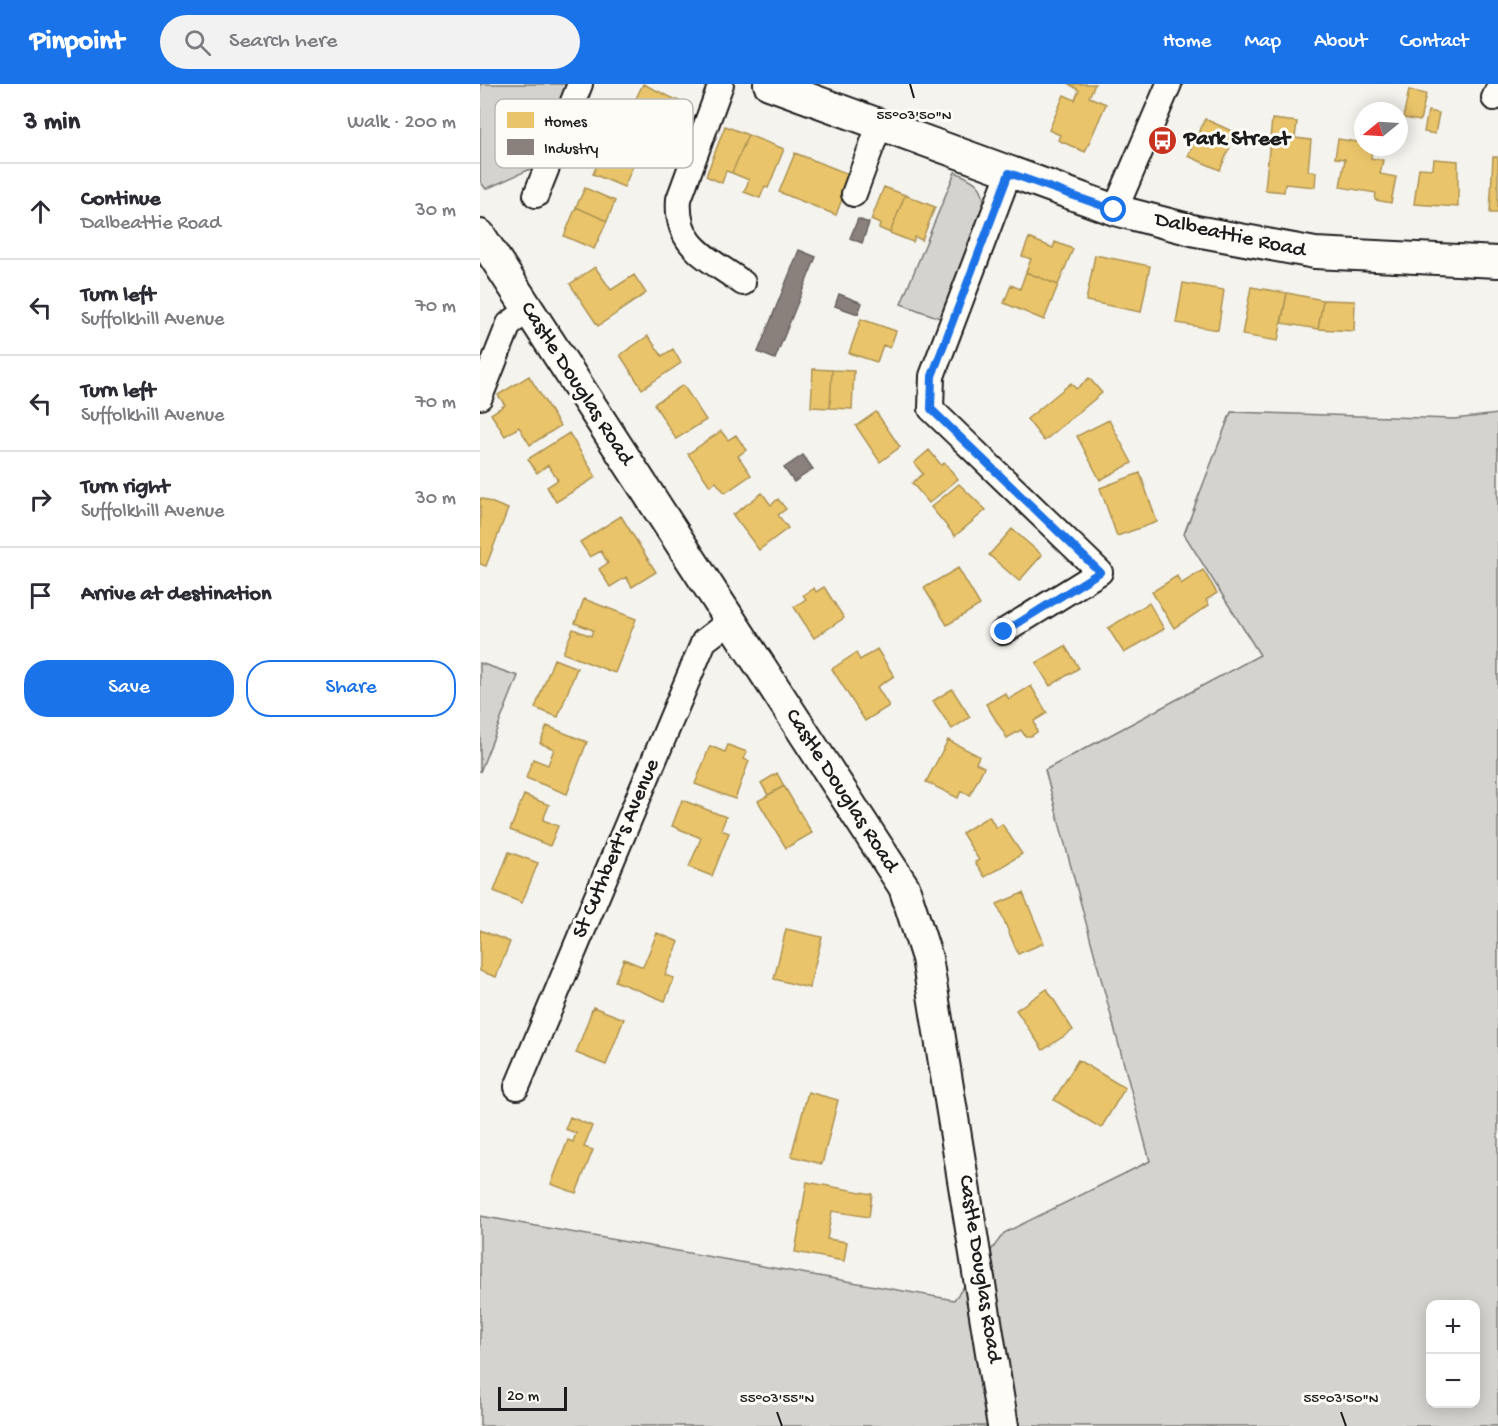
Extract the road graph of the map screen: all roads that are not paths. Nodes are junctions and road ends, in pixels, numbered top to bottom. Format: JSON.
{"nodes":[{"id":1,"x":580,"y":84,"type":"edge"},
{"id":2,"x":721,"y":84,"type":"edge"},
{"id":3,"x":1169,"y":84,"type":"edge"},
{"id":4,"x":780,"y":86,"type":"edge"},
{"id":5,"x":574,"y":99,"type":"edge"},
{"id":6,"x":879,"y":126,"type":"junction"},
{"id":7,"x":693,"y":161,"type":"edge"},
{"id":8,"x":547,"y":168,"type":"edge"},
{"id":9,"x":690,"y":168,"type":"edge"},
{"id":10,"x":1009,"y":173,"type":"junction"},
{"id":11,"x":854,"y":194,"type":"dead end"},
{"id":12,"x":536,"y":195,"type":"dead end"},
{"id":13,"x":1114,"y":210,"type":"junction"},
{"id":14,"x":480,"y":235,"type":"edge"},
{"id":15,"x":1498,"y":262,"type":"edge"},
{"id":16,"x":743,"y":283,"type":"dead end"},
{"id":17,"x":528,"y":310,"type":"junction"},
{"id":18,"x":480,"y":397,"type":"edge"},
{"id":19,"x":730,"y":621,"type":"junction"},
{"id":20,"x":1004,"y":632,"type":"dead end"},
{"id":21,"x":517,"y":1087,"type":"dead end"},
{"id":22,"x":1003,"y":1426,"type":"edge"}],
"edges":[{"from":1,"to":5,"type":"street"},
{"from":2,"to":7,"type":"street"},
{"from":3,"to":13,"type":"street"},
{"from":4,"to":6,"type":"main road","name":"Dalbeattie Road"},
{"from":6,"to":10,"type":"main road","name":"Dalbeattie Road"},
{"from":6,"to":11,"type":"street"},
{"from":8,"to":12,"type":"street"},
{"from":9,"to":16,"type":"street"},
{"from":10,"to":13,"type":"main road","name":"Dalbeattie Road"},
{"from":10,"to":20,"type":"street"},
{"from":13,"to":15,"type":"main road","name":"Dalbeattie Road"},
{"from":14,"to":17,"type":"main road","name":"Castle Douglas Road"},
{"from":17,"to":18,"type":"street"},
{"from":17,"to":19,"type":"main road","name":"Castle Douglas Road"},
{"from":19,"to":21,"type":"street","name":"St Cuthbert's Avenue"},
{"from":19,"to":22,"type":"main road","name":"Castle Douglas Road"}]}
